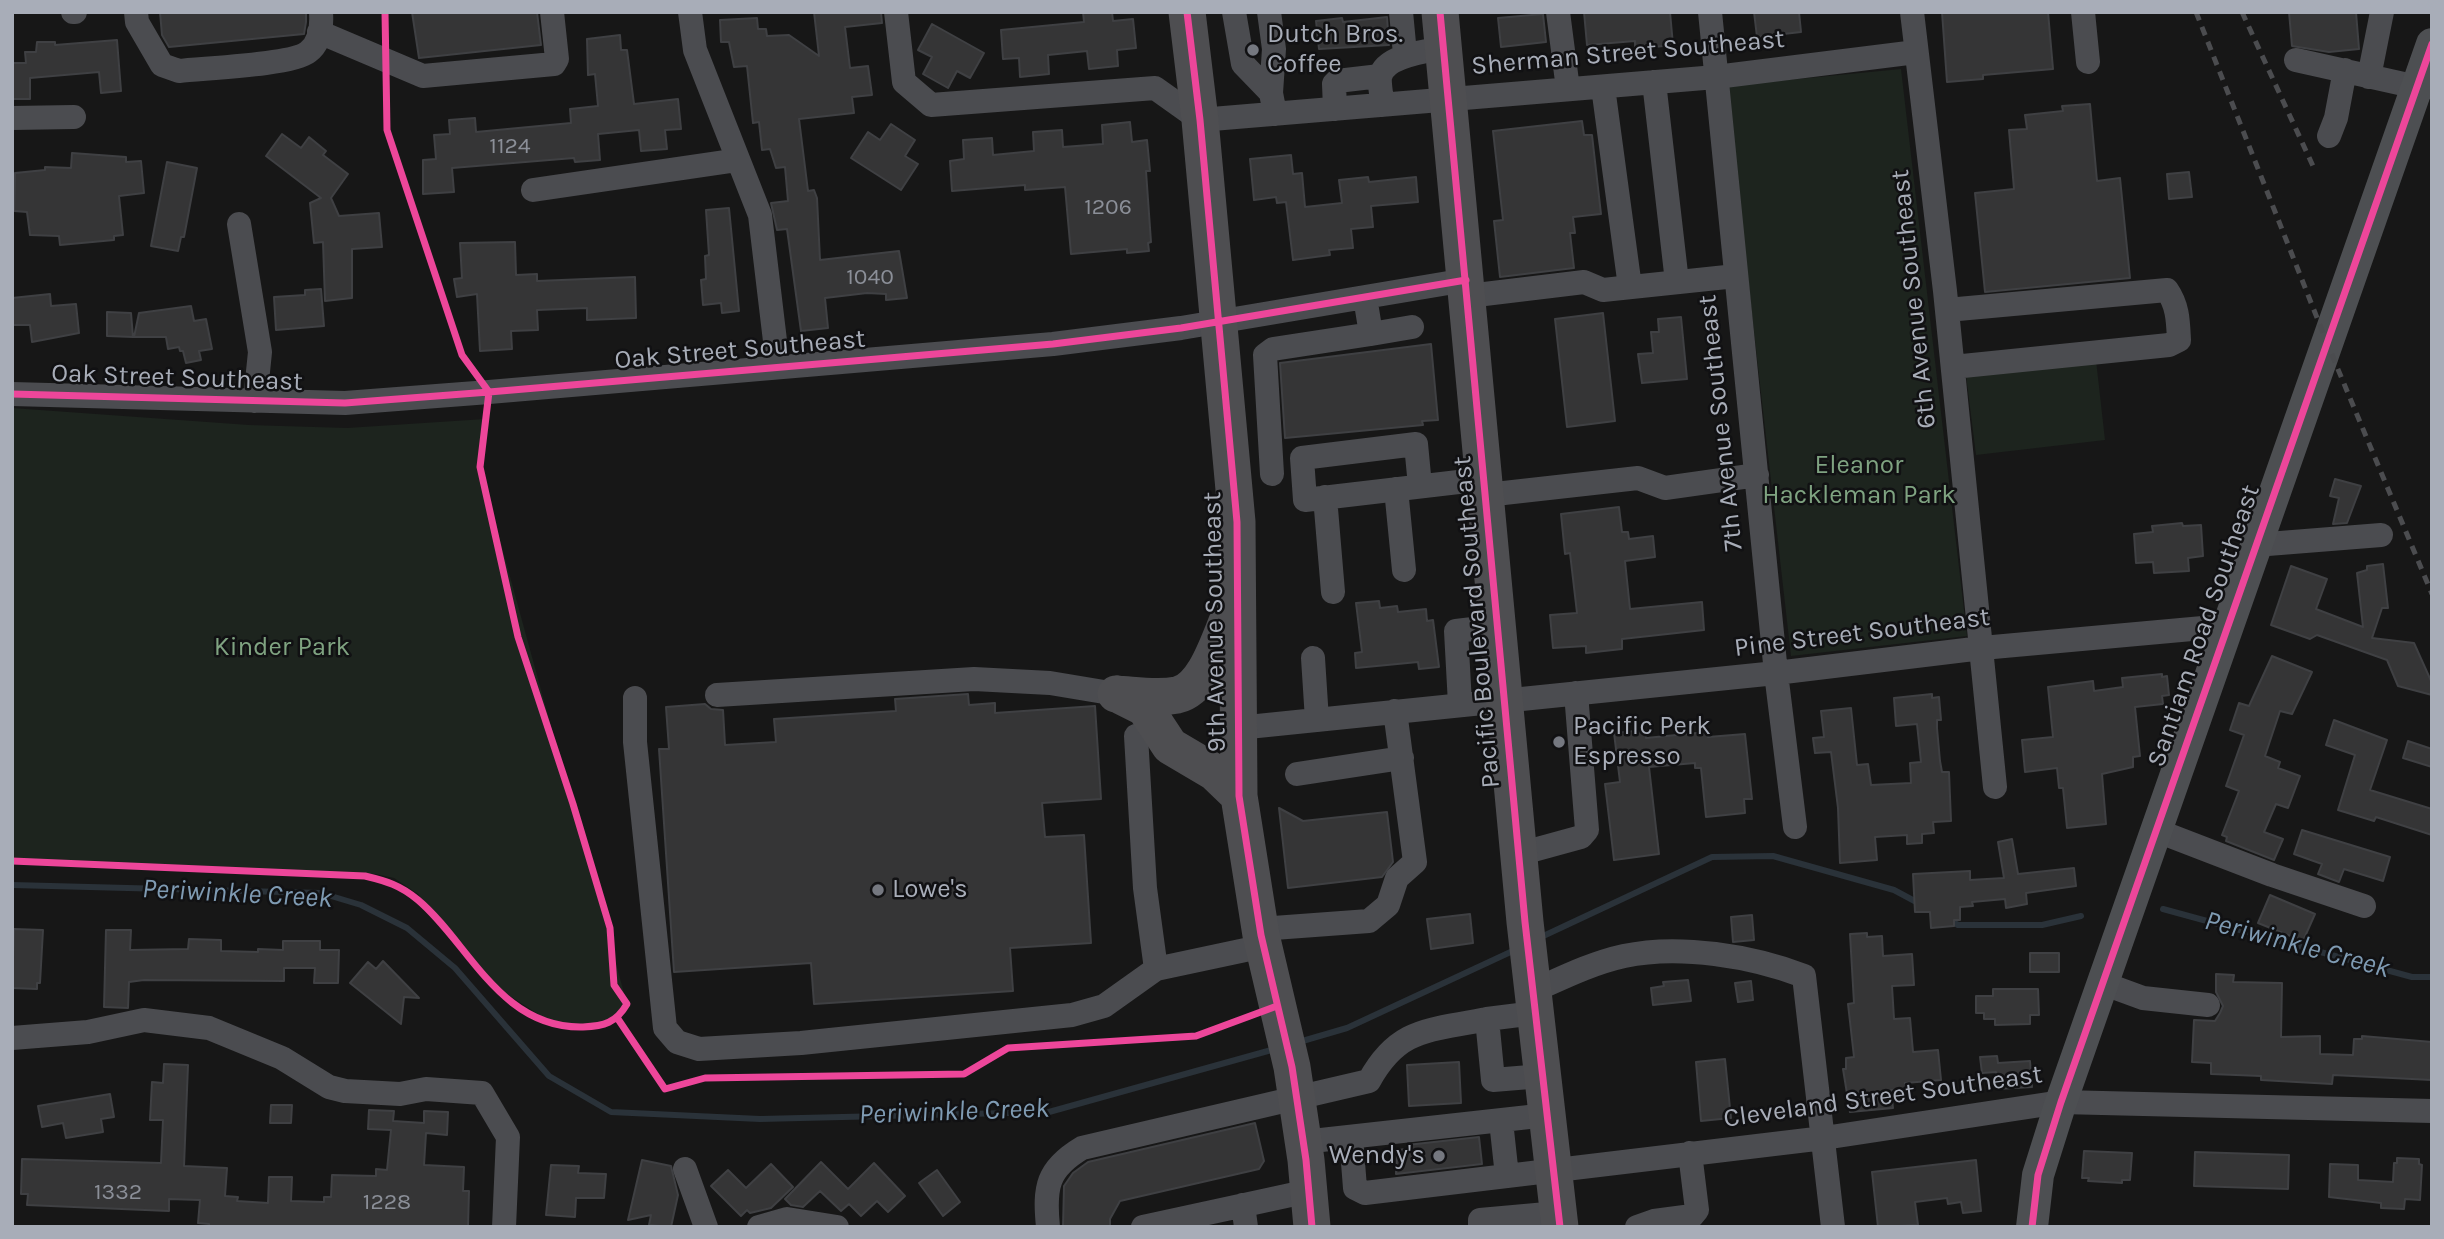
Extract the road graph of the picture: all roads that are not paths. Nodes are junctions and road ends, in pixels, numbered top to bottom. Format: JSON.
{"nodes":[{"id":1,"x":136,"y":12,"type":"edge"},
{"id":2,"x":552,"y":12,"type":"edge"},
{"id":3,"x":690,"y":12,"type":"edge"},
{"id":4,"x":897,"y":12,"type":"edge"},
{"id":5,"x":1186,"y":12,"type":"edge"},
{"id":6,"x":1234,"y":12,"type":"edge"},
{"id":7,"x":1269,"y":12,"type":"edge"},
{"id":8,"x":1401,"y":12,"type":"edge"},
{"id":9,"x":1558,"y":12,"type":"edge"},
{"id":10,"x":1710,"y":12,"type":"edge"},
{"id":11,"x":1912,"y":12,"type":"edge"},
{"id":12,"x":2083,"y":12,"type":"edge"},
{"id":13,"x":2382,"y":12,"type":"edge"},
{"id":14,"x":320,"y":22,"type":"edge"},
{"id":15,"x":1442,"y":30,"type":"edge"},
{"id":16,"x":2432,"y":44,"type":"edge"},
{"id":17,"x":1916,"y":52,"type":"junction"},
{"id":18,"x":1405,"y":54,"type":"junction"},
{"id":19,"x":2296,"y":60,"type":"dead end"},
{"id":20,"x":2088,"y":62,"type":"dead end"},
{"id":21,"x":2345,"y":70,"type":"junction"},
{"id":22,"x":1380,"y":76,"type":"junction"},
{"id":23,"x":1716,"y":77,"type":"junction"},
{"id":24,"x":2368,"y":77,"type":"junction"},
{"id":25,"x":1654,"y":82,"type":"junction"},
{"id":26,"x":1603,"y":87,"type":"junction"},
{"id":27,"x":2424,"y":87,"type":"edge"},
{"id":28,"x":1568,"y":89,"type":"junction"},
{"id":29,"x":1450,"y":99,"type":"junction"},
{"id":30,"x":1273,"y":103,"type":"junction"},
{"id":31,"x":1382,"y":104,"type":"junction"},
{"id":32,"x":1335,"y":109,"type":"junction"},
{"id":33,"x":74,"y":117,"type":"dead end"},
{"id":34,"x":12,"y":118,"type":"edge"},
{"id":35,"x":1200,"y":120,"type":"junction"},
{"id":36,"x":2329,"y":136,"type":"dead end"},
{"id":37,"x":738,"y":160,"type":"junction"},
{"id":38,"x":533,"y":190,"type":"dead end"},
{"id":39,"x":239,"y":224,"type":"dead end"},
{"id":40,"x":1736,"y":276,"type":"junction"},
{"id":41,"x":1676,"y":282,"type":"junction"},
{"id":42,"x":1630,"y":287,"type":"junction"},
{"id":43,"x":1467,"y":288,"type":"junction"},
{"id":44,"x":1365,"y":297,"type":"junction"},
{"id":45,"x":1947,"y":310,"type":"junction"},
{"id":46,"x":1218,"y":322,"type":"junction"},
{"id":47,"x":1412,"y":327,"type":"dead end"},
{"id":48,"x":1371,"y":334,"type":"junction"},
{"id":49,"x":778,"y":366,"type":"junction"},
{"id":50,"x":1953,"y":367,"type":"junction"},
{"id":51,"x":12,"y":394,"type":"edge"},
{"id":52,"x":256,"y":401,"type":"junction"},
{"id":53,"x":1303,"y":471,"type":"junction"},
{"id":54,"x":1272,"y":474,"type":"junction"},
{"id":55,"x":1757,"y":475,"type":"junction"},
{"id":56,"x":1233,"y":478,"type":"junction"},
{"id":57,"x":1408,"y":487,"type":"junction"},
{"id":58,"x":1485,"y":487,"type":"junction"},
{"id":59,"x":1325,"y":497,"type":"junction"},
{"id":60,"x":2381,"y":535,"type":"dead end"},
{"id":61,"x":2255,"y":545,"type":"junction"},
{"id":62,"x":1405,"y":570,"type":"dead end"},
{"id":63,"x":1333,"y":592,"type":"dead end"},
{"id":64,"x":1237,"y":599,"type":"junction"},
{"id":65,"x":1498,"y":626,"type":"junction"},
{"id":66,"x":2225,"y":626,"type":"junction"},
{"id":67,"x":1982,"y":648,"type":"junction"},
{"id":68,"x":1313,"y":658,"type":"dead end"},
{"id":69,"x":1776,"y":673,"type":"junction"},
{"id":70,"x":1576,"y":693,"type":"junction"},
{"id":71,"x":1116,"y":694,"type":"junction"},
{"id":72,"x":717,"y":695,"type":"dead end"},
{"id":73,"x":635,"y":698,"type":"dead end"},
{"id":74,"x":1505,"y":700,"type":"junction"},
{"id":75,"x":1460,"y":704,"type":"junction"},
{"id":76,"x":1395,"y":712,"type":"junction"},
{"id":77,"x":1317,"y":720,"type":"junction"},
{"id":78,"x":1238,"y":728,"type":"junction"},
{"id":79,"x":1136,"y":736,"type":"dead end"},
{"id":80,"x":1402,"y":758,"type":"junction"},
{"id":81,"x":1297,"y":774,"type":"dead end"},
{"id":82,"x":1995,"y":787,"type":"dead end"},
{"id":83,"x":1239,"y":796,"type":"junction"},
{"id":84,"x":1795,"y":827,"type":"dead end"},
{"id":85,"x":2155,"y":830,"type":"junction"},
{"id":86,"x":1519,"y":854,"type":"junction"},
{"id":87,"x":2364,"y":906,"type":"dead end"},
{"id":88,"x":1262,"y":937,"type":"junction"},
{"id":89,"x":1156,"y":969,"type":"junction"},
{"id":90,"x":2102,"y":983,"type":"junction"},
{"id":91,"x":1534,"y":1002,"type":"junction"},
{"id":92,"x":2208,"y":1004,"type":"dead end"},
{"id":93,"x":1487,"y":1018,"type":"junction"},
{"id":94,"x":12,"y":1038,"type":"edge"},
{"id":95,"x":1542,"y":1076,"type":"junction"},
{"id":96,"x":1294,"y":1084,"type":"junction"},
{"id":97,"x":2061,"y":1102,"type":"junction"},
{"id":98,"x":2432,"y":1111,"type":"edge"},
{"id":99,"x":1547,"y":1115,"type":"junction"},
{"id":100,"x":1501,"y":1121,"type":"junction"},
{"id":101,"x":1351,"y":1137,"type":"junction"},
{"id":102,"x":1824,"y":1138,"type":"junction"},
{"id":103,"x":1303,"y":1142,"type":"junction"},
{"id":104,"x":1690,"y":1153,"type":"junction"},
{"id":105,"x":1553,"y":1168,"type":"junction"},
{"id":106,"x":685,"y":1169,"type":"dead end"},
{"id":107,"x":1507,"y":1175,"type":"junction"},
{"id":108,"x":1309,"y":1191,"type":"junction"},
{"id":109,"x":1245,"y":1216,"type":"edge"},
{"id":110,"x":1559,"y":1220,"type":"edge"},
{"id":111,"x":1192,"y":1221,"type":"edge"},
{"id":112,"x":504,"y":1227,"type":"edge"},
{"id":113,"x":706,"y":1227,"type":"edge"},
{"id":114,"x":759,"y":1227,"type":"edge"},
{"id":115,"x":837,"y":1227,"type":"edge"},
{"id":116,"x":1048,"y":1227,"type":"edge"},
{"id":117,"x":1143,"y":1227,"type":"edge"},
{"id":118,"x":1312,"y":1227,"type":"edge"},
{"id":119,"x":1480,"y":1227,"type":"edge"},
{"id":120,"x":1637,"y":1227,"type":"edge"},
{"id":121,"x":1833,"y":1227,"type":"edge"},
{"id":122,"x":2032,"y":1227,"type":"edge"}],
"edges":[{"from":1,"to":14,"type":"street"},
{"from":2,"to":14,"type":"street"},
{"from":3,"to":37,"type":"street"},
{"from":4,"to":35,"type":"street"},
{"from":5,"to":35,"type":"highway","name":"9th Avenue Southeast"},
{"from":6,"to":30,"type":"street"},
{"from":7,"to":30,"type":"street"},
{"from":8,"to":18,"type":"street"},
{"from":9,"to":28,"type":"street"},
{"from":10,"to":23,"type":"street","name":"7th Avenue Southeast"},
{"from":11,"to":17,"type":"street","name":"6th Avenue Southeast"},
{"from":12,"to":20,"type":"street"},
{"from":13,"to":24,"type":"street"},
{"from":15,"to":18,"type":"street"},
{"from":15,"to":29,"type":"highway","name":"Pacific Boulevard Southeast"},
{"from":16,"to":27,"type":"main road","name":"Santiam Road Southeast"},
{"from":17,"to":23,"type":"street","name":"Sherman Street Southeast"},
{"from":17,"to":45,"type":"street","name":"6th Avenue Southeast"},
{"from":18,"to":22,"type":"street"},
{"from":19,"to":21,"type":"street"},
{"from":21,"to":24,"type":"street"},
{"from":21,"to":36,"type":"street"},
{"from":22,"to":31,"type":"street"},
{"from":22,"to":32,"type":"street"},
{"from":23,"to":25,"type":"street","name":"Sherman Street Southeast"},
{"from":23,"to":40,"type":"street","name":"7th Avenue Southeast"},
{"from":24,"to":27,"type":"street"},
{"from":25,"to":26,"type":"street","name":"Sherman Street Southeast"},
{"from":25,"to":41,"type":"street"},
{"from":26,"to":28,"type":"street","name":"Sherman Street Southeast"},
{"from":26,"to":42,"type":"street"},
{"from":27,"to":61,"type":"main road","name":"Santiam Road Southeast"},
{"from":28,"to":29,"type":"street","name":"Sherman Street Southeast"},
{"from":29,"to":31,"type":"street","name":"Sherman Street Southeast"},
{"from":29,"to":43,"type":"highway","name":"Pacific Boulevard Southeast"},
{"from":30,"to":32,"type":"street","name":"Sherman Street Southeast"},
{"from":30,"to":35,"type":"street","name":"Sherman Street Southeast"},
{"from":31,"to":32,"type":"street","name":"Sherman Street Southeast"},
{"from":33,"to":34,"type":"street"},
{"from":35,"to":46,"type":"highway","name":"9th Avenue Southeast"},
{"from":37,"to":38,"type":"street"},
{"from":37,"to":49,"type":"street"},
{"from":39,"to":52,"type":"street"},
{"from":40,"to":41,"type":"street","name":"Oak Street Southeast"},
{"from":40,"to":55,"type":"street","name":"7th Avenue Southeast"},
{"from":41,"to":42,"type":"street","name":"Oak Street Southeast"},
{"from":42,"to":43,"type":"street","name":"Oak Street Southeast"},
{"from":43,"to":44,"type":"street","name":"Oak Street Southeast"},
{"from":43,"to":58,"type":"highway","name":"Pacific Boulevard Southeast"},
{"from":44,"to":46,"type":"street","name":"Oak Street Southeast"},
{"from":44,"to":48,"type":"street"},
{"from":45,"to":50,"type":"street","name":"6th Avenue Southeast"},
{"from":45,"to":50,"type":"street"},
{"from":46,"to":49,"type":"street","name":"Oak Street Southeast"},
{"from":46,"to":56,"type":"highway","name":"9th Avenue Southeast"},
{"from":47,"to":48,"type":"street"},
{"from":48,"to":54,"type":"street"},
{"from":49,"to":52,"type":"street","name":"Oak Street Southeast"},
{"from":50,"to":67,"type":"street","name":"6th Avenue Southeast"},
{"from":51,"to":52,"type":"street","name":"Oak Street Southeast"},
{"from":53,"to":54,"type":"street"},
{"from":53,"to":57,"type":"street"},
{"from":53,"to":59,"type":"street"},
{"from":54,"to":56,"type":"street"},
{"from":55,"to":58,"type":"street"},
{"from":55,"to":69,"type":"street","name":"7th Avenue Southeast"},
{"from":56,"to":64,"type":"highway","name":"9th Avenue Southeast"},
{"from":57,"to":58,"type":"street"},
{"from":57,"to":59,"type":"street"},
{"from":57,"to":62,"type":"street"},
{"from":58,"to":65,"type":"highway","name":"Pacific Boulevard Southeast"},
{"from":59,"to":63,"type":"street"},
{"from":60,"to":61,"type":"street"},
{"from":61,"to":66,"type":"main road","name":"Santiam Road Southeast"},
{"from":64,"to":71,"type":"highway"},
{"from":64,"to":78,"type":"highway","name":"9th Avenue Southeast"},
{"from":65,"to":74,"type":"highway","name":"Pacific Boulevard Southeast"},
{"from":65,"to":75,"type":"street"},
{"from":66,"to":67,"type":"street","name":"Pine Street Southeast"},
{"from":66,"to":85,"type":"main road","name":"Santiam Road Southeast"},
{"from":67,"to":69,"type":"street","name":"Pine Street Southeast"},
{"from":67,"to":82,"type":"street","name":"6th Avenue Southeast"},
{"from":68,"to":77,"type":"street"},
{"from":69,"to":70,"type":"street","name":"Pine Street Southeast"},
{"from":69,"to":84,"type":"street","name":"7th Avenue Southeast"},
{"from":70,"to":74,"type":"street","name":"Pine Street Southeast"},
{"from":70,"to":86,"type":"street"},
{"from":71,"to":72,"type":"street"},
{"from":71,"to":83,"type":"highway"},
{"from":73,"to":89,"type":"street"},
{"from":74,"to":75,"type":"street","name":"Pine Street Southeast"},
{"from":74,"to":86,"type":"highway","name":"Pacific Boulevard Southeast"},
{"from":75,"to":76,"type":"street","name":"Pine Street Southeast"},
{"from":76,"to":77,"type":"street","name":"Pine Street Southeast"},
{"from":76,"to":80,"type":"street"},
{"from":77,"to":78,"type":"street","name":"Pine Street Southeast"},
{"from":78,"to":83,"type":"highway","name":"9th Avenue Southeast"},
{"from":79,"to":89,"type":"street"},
{"from":80,"to":81,"type":"street"},
{"from":80,"to":88,"type":"street"},
{"from":83,"to":88,"type":"highway","name":"9th Avenue Southeast"},
{"from":85,"to":87,"type":"street"},
{"from":85,"to":90,"type":"main road","name":"Santiam Road Southeast"},
{"from":86,"to":91,"type":"highway","name":"Pacific Boulevard Southeast"},
{"from":88,"to":89,"type":"street"},
{"from":88,"to":96,"type":"highway","name":"9th Avenue Southeast"},
{"from":90,"to":92,"type":"street"},
{"from":90,"to":97,"type":"main road","name":"Santiam Road Southeast"},
{"from":91,"to":93,"type":"street"},
{"from":91,"to":95,"type":"highway","name":"Pacific Boulevard Southeast"},
{"from":91,"to":102,"type":"street"},
{"from":93,"to":95,"type":"street"},
{"from":93,"to":96,"type":"street"},
{"from":94,"to":112,"type":"street"},
{"from":95,"to":99,"type":"highway","name":"Pacific Boulevard Southeast"},
{"from":96,"to":103,"type":"highway","name":"9th Avenue Southeast"},
{"from":96,"to":116,"type":"street"},
{"from":97,"to":98,"type":"street","name":"Cleveland Street Southeast"},
{"from":97,"to":102,"type":"street","name":"Cleveland Street Southeast"},
{"from":97,"to":122,"type":"main road","name":"Santiam Road Southeast"},
{"from":99,"to":100,"type":"street"},
{"from":99,"to":105,"type":"highway","name":"Pacific Boulevard Southeast"},
{"from":100,"to":101,"type":"street"},
{"from":100,"to":107,"type":"street"},
{"from":101,"to":103,"type":"street"},
{"from":101,"to":107,"type":"street","name":"Cleveland Street Southeast"},
{"from":102,"to":104,"type":"street","name":"Cleveland Street Southeast"},
{"from":102,"to":121,"type":"street"},
{"from":103,"to":108,"type":"highway","name":"9th Avenue Southeast"},
{"from":104,"to":105,"type":"street","name":"Cleveland Street Southeast"},
{"from":104,"to":120,"type":"street"},
{"from":105,"to":107,"type":"street","name":"Cleveland Street Southeast"},
{"from":105,"to":110,"type":"highway","name":"Pacific Boulevard Southeast"},
{"from":106,"to":113,"type":"street"},
{"from":108,"to":109,"type":"street"},
{"from":108,"to":118,"type":"highway","name":"9th Avenue Southeast"},
{"from":109,"to":111,"type":"street"},
{"from":110,"to":119,"type":"street"},
{"from":111,"to":117,"type":"street"},
{"from":114,"to":115,"type":"street"}]}
